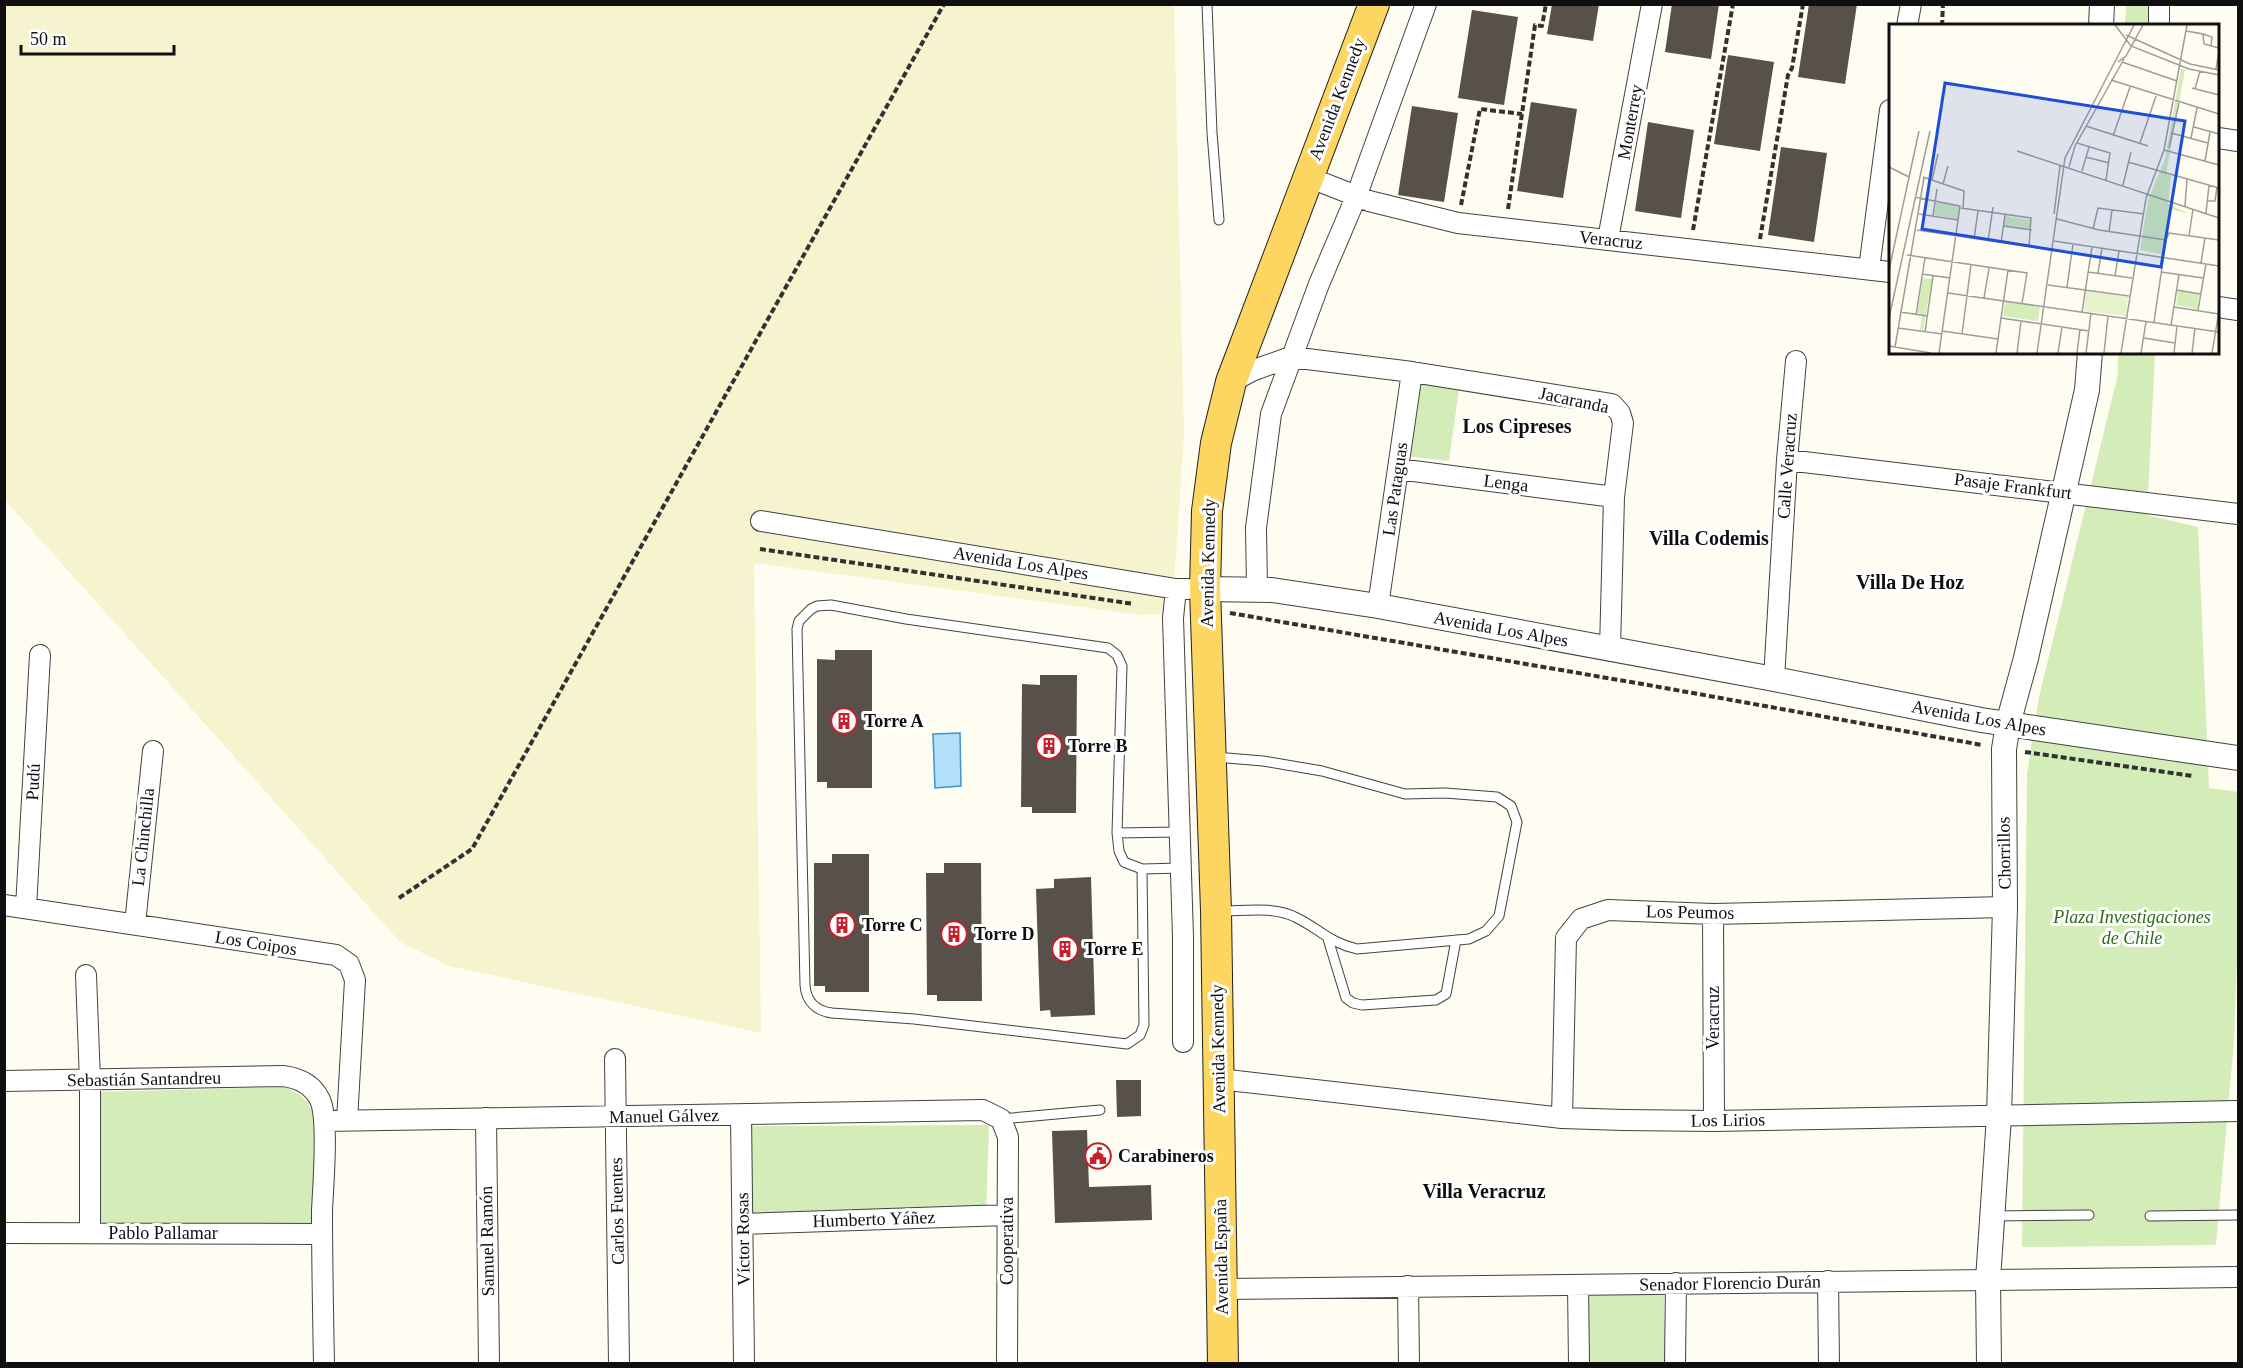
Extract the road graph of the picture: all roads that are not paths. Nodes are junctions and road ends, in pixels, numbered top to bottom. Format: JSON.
{"nodes":[{"id":1,"x":1207,"y":4,"type":"edge"},
{"id":2,"x":1374,"y":4,"type":"edge"},
{"id":3,"x":1426,"y":4,"type":"edge"},
{"id":4,"x":1652,"y":4,"type":"edge"},
{"id":5,"x":1911,"y":4,"type":"edge"},
{"id":6,"x":2102,"y":4,"type":"edge"},
{"id":7,"x":2159,"y":4,"type":"edge"},
{"id":8,"x":1907,"y":24,"type":"edge"},
{"id":9,"x":2101,"y":24,"type":"edge"},
{"id":10,"x":2159,"y":24,"type":"edge"},
{"id":11,"x":1889,"y":118,"type":"edge"},
{"id":12,"x":2219,"y":138,"type":"edge"},
{"id":13,"x":2238,"y":141,"type":"edge"},
{"id":14,"x":1308,"y":177,"type":"junction"},
{"id":15,"x":1356,"y":197,"type":"junction"},
{"id":16,"x":1220,"y":220,"type":"dead end"},
{"id":17,"x":1608,"y":239,"type":"junction"},
{"id":18,"x":1869,"y":269,"type":"junction"},
{"id":19,"x":1889,"y":272,"type":"edge"},
{"id":20,"x":2219,"y":307,"type":"edge"},
{"id":21,"x":2238,"y":310,"type":"edge"},
{"id":22,"x":2090,"y":354,"type":"edge"},
{"id":23,"x":1291,"y":357,"type":"junction"},
{"id":24,"x":1796,"y":361,"type":"dead end"},
{"id":25,"x":1412,"y":372,"type":"junction"},
{"id":26,"x":1231,"y":382,"type":"junction"},
{"id":27,"x":1787,"y":460,"type":"junction"},
{"id":28,"x":1398,"y":469,"type":"junction"},
{"id":29,"x":2064,"y":492,"type":"junction"},
{"id":30,"x":1614,"y":497,"type":"junction"},
{"id":31,"x":2238,"y":514,"type":"edge"},
{"id":32,"x":761,"y":521,"type":"dead end"},
{"id":33,"x":1257,"y":589,"type":"junction"},
{"id":34,"x":1175,"y":597,"type":"junction"},
{"id":35,"x":1206,"y":599,"type":"junction"},
{"id":36,"x":1378,"y":606,"type":"junction"},
{"id":37,"x":1610,"y":649,"type":"junction"},
{"id":38,"x":40,"y":656,"type":"dead end"},
{"id":39,"x":1774,"y":679,"type":"junction"},
{"id":40,"x":2008,"y":724,"type":"junction"},
{"id":41,"x":153,"y":751,"type":"dead end"},
{"id":42,"x":1210,"y":757,"type":"junction"},
{"id":43,"x":2238,"y":758,"type":"edge"},
{"id":44,"x":1213,"y":831,"type":"junction"},
{"id":45,"x":1179,"y":832,"type":"junction"},
{"id":46,"x":1117,"y":833,"type":"junction"},
{"id":47,"x":1214,"y":867,"type":"junction"},
{"id":48,"x":1181,"y":868,"type":"junction"},
{"id":49,"x":1142,"y":869,"type":"junction"},
{"id":50,"x":4,"y":905,"type":"edge"},
{"id":51,"x":2005,"y":907,"type":"junction"},
{"id":52,"x":26,"y":908,"type":"junction"},
{"id":53,"x":1216,"y":911,"type":"junction"},
{"id":54,"x":1713,"y":914,"type":"junction"},
{"id":55,"x":135,"y":924,"type":"junction"},
{"id":56,"x":1328,"y":939,"type":"junction"},
{"id":57,"x":1456,"y":940,"type":"junction"},
{"id":58,"x":86,"y":975,"type":"dead end"},
{"id":59,"x":1183,"y":1042,"type":"dead end"},
{"id":60,"x":615,"y":1059,"type":"dead end"},
{"id":61,"x":1219,"y":1079,"type":"junction"},
{"id":62,"x":4,"y":1081,"type":"edge"},
{"id":63,"x":90,"y":1081,"type":"junction"},
{"id":64,"x":1100,"y":1110,"type":"dead end"},
{"id":65,"x":2238,"y":1111,"type":"edge"},
{"id":66,"x":741,"y":1115,"type":"junction"},
{"id":67,"x":615,"y":1116,"type":"junction"},
{"id":68,"x":1999,"y":1116,"type":"junction"},
{"id":69,"x":486,"y":1118,"type":"junction"},
{"id":70,"x":1562,"y":1118,"type":"junction"},
{"id":71,"x":1001,"y":1119,"type":"junction"},
{"id":72,"x":347,"y":1120,"type":"junction"},
{"id":73,"x":324,"y":1121,"type":"junction"},
{"id":74,"x":1714,"y":1121,"type":"junction"},
{"id":75,"x":1219,"y":1150,"type":"joint"},
{"id":76,"x":1006,"y":1215,"type":"junction"},
{"id":77,"x":2089,"y":1215,"type":"dead end"},
{"id":78,"x":2238,"y":1215,"type":"edge"},
{"id":79,"x":1991,"y":1216,"type":"junction"},
{"id":80,"x":2150,"y":1216,"type":"dead end"},
{"id":81,"x":742,"y":1224,"type":"junction"},
{"id":82,"x":4,"y":1233,"type":"edge"},
{"id":83,"x":90,"y":1233,"type":"junction"},
{"id":84,"x":322,"y":1234,"type":"junction"},
{"id":85,"x":2238,"y":1277,"type":"edge"},
{"id":86,"x":1988,"y":1280,"type":"junction"},
{"id":87,"x":1828,"y":1281,"type":"junction"},
{"id":88,"x":1676,"y":1283,"type":"junction"},
{"id":89,"x":1578,"y":1285,"type":"junction"},
{"id":90,"x":1408,"y":1286,"type":"junction"},
{"id":91,"x":1222,"y":1289,"type":"junction"},
{"id":92,"x":324,"y":1364,"type":"edge"},
{"id":93,"x":489,"y":1364,"type":"edge"},
{"id":94,"x":619,"y":1364,"type":"edge"},
{"id":95,"x":744,"y":1364,"type":"edge"},
{"id":96,"x":1007,"y":1364,"type":"edge"},
{"id":97,"x":1223,"y":1364,"type":"edge"},
{"id":98,"x":1409,"y":1364,"type":"edge"},
{"id":99,"x":1579,"y":1364,"type":"edge"},
{"id":100,"x":1675,"y":1364,"type":"edge"},
{"id":101,"x":1829,"y":1364,"type":"edge"},
{"id":102,"x":1989,"y":1364,"type":"edge"}],
"edges":[{"from":1,"to":16,"type":"lane"},
{"from":2,"to":14,"type":"main road","name":"Avenida Kennedy"},
{"from":3,"to":15,"type":"street"},
{"from":4,"to":17,"type":"street","name":"Monterrey"},
{"from":5,"to":8,"type":"street"},
{"from":6,"to":9,"type":"street"},
{"from":7,"to":10,"type":"street"},
{"from":11,"to":18,"type":"street"},
{"from":12,"to":13,"type":"street"},
{"from":14,"to":15,"type":"street","name":"Veracruz"},
{"from":14,"to":26,"type":"main road","name":"Avenida Kennedy"},
{"from":15,"to":17,"type":"street","name":"Veracruz"},
{"from":15,"to":23,"type":"street"},
{"from":17,"to":18,"type":"street","name":"Veracruz"},
{"from":18,"to":19,"type":"street","name":"Veracruz"},
{"from":20,"to":21,"type":"street"},
{"from":22,"to":29,"type":"street","name":"Chorrillos"},
{"from":23,"to":25,"type":"street","name":"Jacaranda"},
{"from":23,"to":26,"type":"street"},
{"from":23,"to":33,"type":"street"},
{"from":24,"to":27,"type":"street","name":"Calle Veracruz"},
{"from":25,"to":28,"type":"street","name":"Las Pataguas"},
{"from":25,"to":30,"type":"street","name":"Jacaranda"},
{"from":26,"to":35,"type":"main road","name":"Avenida Kennedy"},
{"from":27,"to":29,"type":"street","name":"Pasaje Frankfurt"},
{"from":27,"to":39,"type":"street","name":"Calle Veracruz"},
{"from":28,"to":30,"type":"street","name":"Lenga"},
{"from":28,"to":36,"type":"street","name":"Las Pataguas"},
{"from":29,"to":31,"type":"street","name":"Pasaje Frankfurt"},
{"from":29,"to":40,"type":"street","name":"Chorrillos"},
{"from":30,"to":37,"type":"street","name":"Jacaranda"},
{"from":32,"to":34,"type":"street","name":"Avenida Los Alpes"},
{"from":33,"to":35,"type":"street","name":"Avenida Los Alpes"},
{"from":33,"to":36,"type":"street","name":"Avenida Los Alpes"},
{"from":34,"to":35,"type":"street","name":"Avenida Los Alpes"},
{"from":34,"to":45,"type":"street","name":"Avenida Kennedy"},
{"from":35,"to":42,"type":"main road","name":"Avenida Kennedy"},
{"from":36,"to":37,"type":"street","name":"Avenida Los Alpes"},
{"from":37,"to":39,"type":"street","name":"Avenida Los Alpes"},
{"from":38,"to":52,"type":"street","name":"Pudú"},
{"from":39,"to":40,"type":"street","name":"Avenida Los Alpes"},
{"from":40,"to":43,"type":"street","name":"Avenida Los Alpes"},
{"from":40,"to":51,"type":"street","name":"Chorrillos"},
{"from":41,"to":55,"type":"street","name":"La Chinchilla"},
{"from":42,"to":44,"type":"main road","name":"Avenida Kennedy"},
{"from":42,"to":57,"type":"lane"},
{"from":44,"to":45,"type":"street"},
{"from":44,"to":47,"type":"main road","name":"Avenida Kennedy"},
{"from":45,"to":46,"type":"lane"},
{"from":45,"to":48,"type":"street","name":"Avenida Kennedy"},
{"from":46,"to":49,"type":"lane"},
{"from":46,"to":49,"type":"lane"},
{"from":47,"to":48,"type":"street"},
{"from":47,"to":53,"type":"main road","name":"Avenida Kennedy"},
{"from":48,"to":49,"type":"lane"},
{"from":48,"to":59,"type":"street","name":"Avenida Kennedy"},
{"from":50,"to":52,"type":"street","name":"Los Coipos"},
{"from":51,"to":54,"type":"street","name":"Los Peumos"},
{"from":51,"to":68,"type":"street","name":"Chorrillos"},
{"from":52,"to":55,"type":"street","name":"Los Coipos"},
{"from":53,"to":56,"type":"lane"},
{"from":53,"to":61,"type":"main road","name":"Avenida Kennedy"},
{"from":54,"to":70,"type":"street","name":"Los Peumos"},
{"from":54,"to":74,"type":"street","name":"Veracruz"},
{"from":55,"to":72,"type":"street","name":"Los Coipos"},
{"from":56,"to":57,"type":"lane"},
{"from":56,"to":57,"type":"lane"},
{"from":58,"to":63,"type":"street"},
{"from":60,"to":67,"type":"street","name":"Carlos Fuentes"},
{"from":61,"to":70,"type":"street","name":"Los Lirios"},
{"from":61,"to":75,"type":"main road","name":"Avenida Kennedy"},
{"from":62,"to":63,"type":"street","name":"Sebastián Santandreu"},
{"from":63,"to":73,"type":"street","name":"Sebastián Santandreu"},
{"from":63,"to":83,"type":"street"},
{"from":64,"to":71,"type":"lane"},
{"from":65,"to":68,"type":"street","name":"Los Lirios"},
{"from":66,"to":67,"type":"street","name":"Manuel Gálvez"},
{"from":66,"to":71,"type":"street","name":"Manuel Gálvez"},
{"from":66,"to":81,"type":"street","name":"Víctor Rosas"},
{"from":67,"to":69,"type":"street","name":"Manuel Gálvez"},
{"from":67,"to":94,"type":"street","name":"Carlos Fuentes"},
{"from":68,"to":74,"type":"street","name":"Los Lirios"},
{"from":68,"to":79,"type":"street","name":"Chorrillos"},
{"from":69,"to":72,"type":"street","name":"Manuel Gálvez"},
{"from":69,"to":93,"type":"street","name":"Samuel Ramón"},
{"from":70,"to":74,"type":"street","name":"Los Lirios"},
{"from":71,"to":76,"type":"street","name":"Cooperativa"},
{"from":72,"to":73,"type":"street","name":"Manuel Gálvez"},
{"from":73,"to":84,"type":"street"},
{"from":75,"to":91,"type":"main road","name":"Avenida España"},
{"from":76,"to":81,"type":"street","name":"Humberto Yáñez"},
{"from":76,"to":96,"type":"street","name":"Cooperativa"},
{"from":77,"to":79,"type":"lane"},
{"from":78,"to":80,"type":"lane"},
{"from":79,"to":86,"type":"street","name":"Chorrillos"},
{"from":81,"to":95,"type":"street","name":"Víctor Rosas"},
{"from":82,"to":83,"type":"street","name":"Pablo Pallamar"},
{"from":83,"to":84,"type":"street","name":"Pablo Pallamar"},
{"from":84,"to":92,"type":"street"},
{"from":85,"to":86,"type":"street","name":"Senador Florencio Durán"},
{"from":86,"to":87,"type":"street","name":"Senador Florencio Durán"},
{"from":86,"to":102,"type":"street","name":"Chorrillos"},
{"from":87,"to":88,"type":"street","name":"Senador Florencio Durán"},
{"from":87,"to":101,"type":"street"},
{"from":88,"to":89,"type":"street","name":"Senador Florencio Durán"},
{"from":88,"to":100,"type":"street"},
{"from":89,"to":90,"type":"street","name":"Senador Florencio Durán"},
{"from":89,"to":99,"type":"street"},
{"from":90,"to":91,"type":"street","name":"Senador Florencio Durán"},
{"from":90,"to":98,"type":"street"},
{"from":91,"to":97,"type":"main road","name":"Avenida España"}]}
